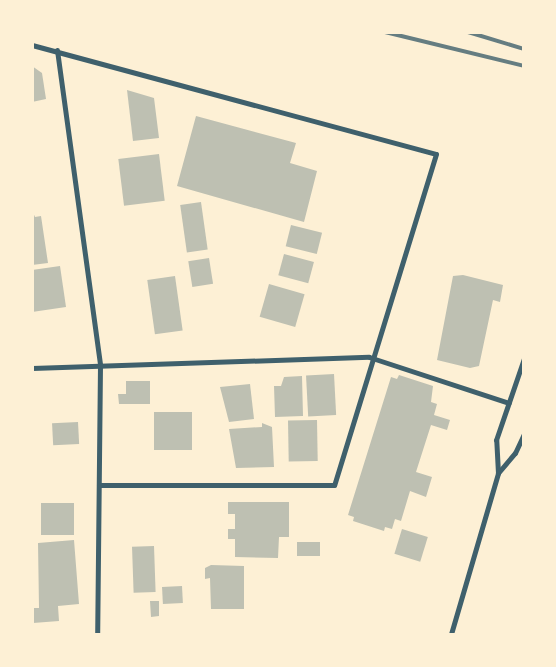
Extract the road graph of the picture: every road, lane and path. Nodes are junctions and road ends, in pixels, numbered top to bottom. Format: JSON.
{"nodes":[{"id":1,"x":32,"y":44,"type":"edge"},
{"id":2,"x":57,"y":50,"type":"junction"},
{"id":3,"x":369,"y":357,"type":"junction"},
{"id":4,"x":524,"y":358,"type":"edge"},
{"id":5,"x":100,"y":365,"type":"junction"},
{"id":6,"x":32,"y":368,"type":"edge"},
{"id":7,"x":509,"y":403,"type":"junction"},
{"id":8,"x":524,"y":434,"type":"edge"},
{"id":9,"x":498,"y":473,"type":"junction"},
{"id":10,"x":99,"y":486,"type":"junction"},
{"id":11,"x":97,"y":634,"type":"edge"},
{"id":12,"x":451,"y":634,"type":"edge"}],
"edges":[{"from":1,"to":2,"type":"street"},
{"from":2,"to":3,"type":"street"},
{"from":2,"to":5,"type":"street"},
{"from":3,"to":5,"type":"street"},
{"from":3,"to":7,"type":"street"},
{"from":3,"to":10,"type":"street"},
{"from":4,"to":7,"type":"street"},
{"from":5,"to":6,"type":"street"},
{"from":5,"to":10,"type":"street"},
{"from":7,"to":9,"type":"street"},
{"from":8,"to":9,"type":"street"},
{"from":9,"to":12,"type":"street"},
{"from":10,"to":11,"type":"street"}]}
